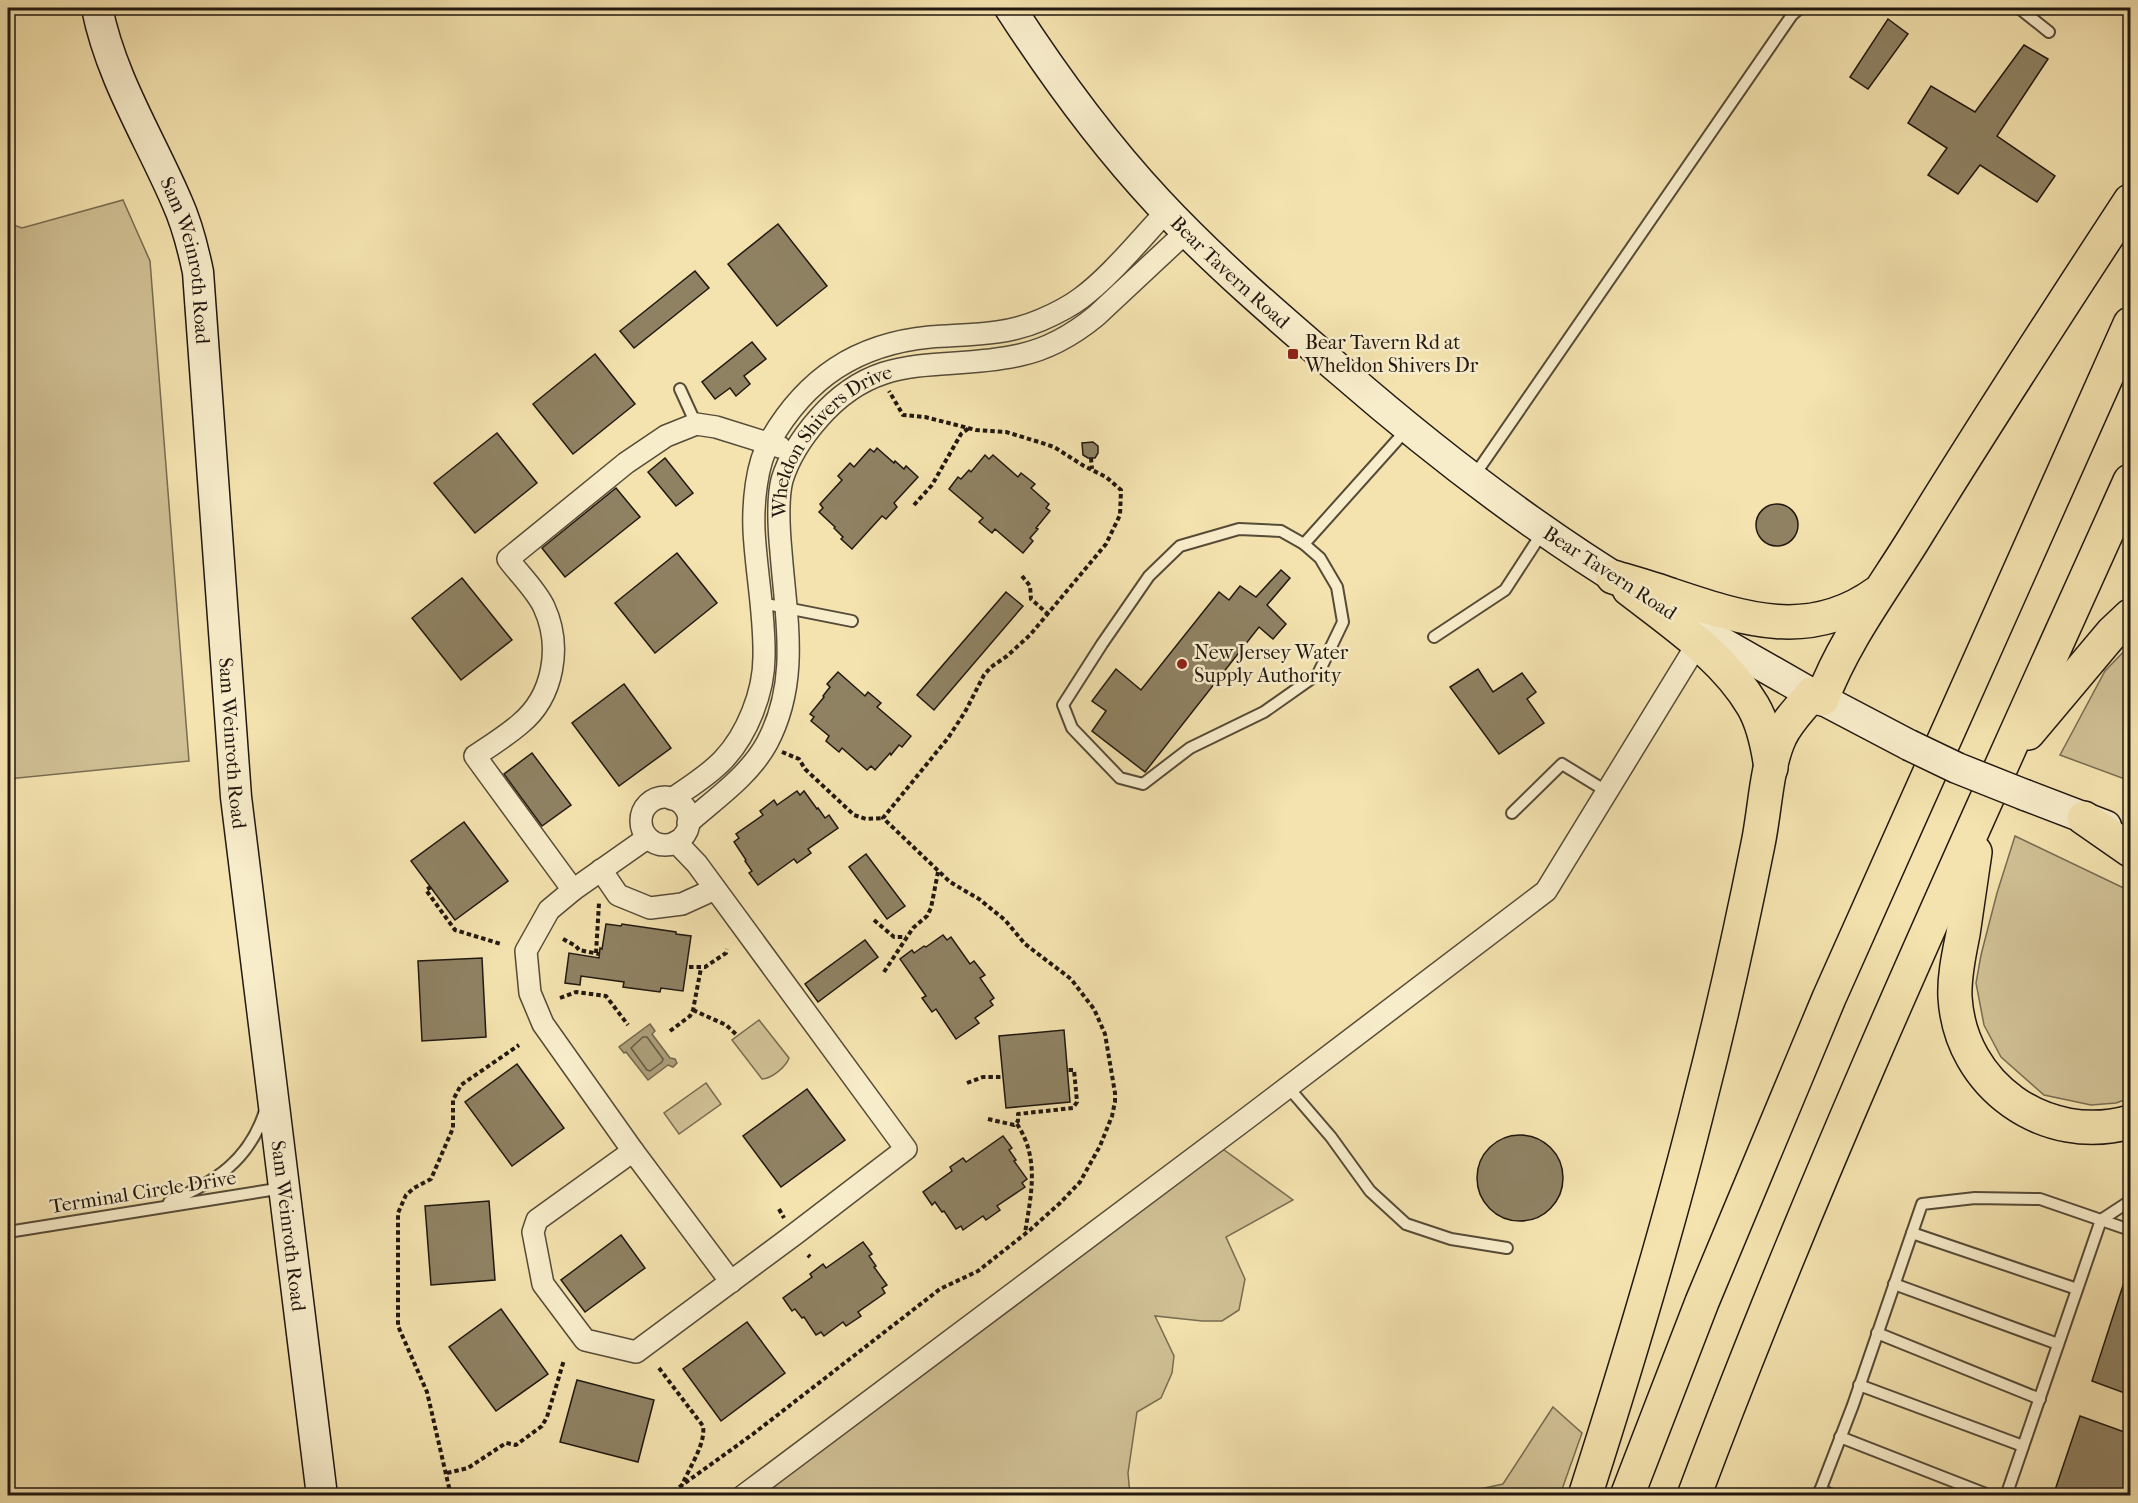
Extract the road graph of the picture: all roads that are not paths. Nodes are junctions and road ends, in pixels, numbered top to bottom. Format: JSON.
{"nodes":[{"id":1,"x":97,"y":8,"type":"edge"},
{"id":2,"x":1010,"y":8,"type":"edge"},
{"id":3,"x":1800,"y":8,"type":"edge"},
{"id":4,"x":2019,"y":8,"type":"edge"},
{"id":5,"x":2049,"y":32,"type":"dead end"},
{"id":6,"x":2130,"y":201,"type":"edge"},
{"id":7,"x":1177,"y":221,"type":"junction"},
{"id":8,"x":2130,"y":324,"type":"edge"},
{"id":9,"x":680,"y":388,"type":"dead end"},
{"id":10,"x":696,"y":424,"type":"junction"},
{"id":11,"x":1409,"y":428,"type":"junction"},
{"id":12,"x":768,"y":443,"type":"junction"},
{"id":13,"x":795,"y":452,"type":"junction"},
{"id":14,"x":1472,"y":479,"type":"junction"},
{"id":15,"x":2130,"y":481,"type":"edge"},
{"id":16,"x":1544,"y":531,"type":"junction"},
{"id":17,"x":1304,"y":544,"type":"junction"},
{"id":18,"x":1613,"y":577,"type":"junction"},
{"id":19,"x":1887,"y":583,"type":"junction"},
{"id":20,"x":761,"y":603,"type":"junction"},
{"id":21,"x":785,"y":607,"type":"junction"},
{"id":22,"x":2130,"y":616,"type":"edge"},
{"id":23,"x":852,"y":621,"type":"dead end"},
{"id":24,"x":1434,"y":636,"type":"dead end"},
{"id":25,"x":1701,"y":638,"type":"junction"},
{"id":26,"x":1817,"y":697,"type":"junction"},
{"id":27,"x":2002,"y":764,"type":"junction"},
{"id":28,"x":1771,"y":768,"type":"junction"},
{"id":29,"x":1606,"y":791,"type":"junction"},
{"id":30,"x":672,"y":799,"type":"junction"},
{"id":31,"x":1981,"y":810,"type":"junction"},
{"id":32,"x":1512,"y":813,"type":"dead end"},
{"id":33,"x":2084,"y":818,"type":"junction"},
{"id":34,"x":688,"y":823,"type":"junction"},
{"id":35,"x":2130,"y":824,"type":"edge"},
{"id":36,"x":2130,"y":835,"type":"edge"},
{"id":37,"x":647,"y":838,"type":"junction"},
{"id":38,"x":676,"y":842,"type":"junction"},
{"id":39,"x":2130,"y":850,"type":"edge"},
{"id":40,"x":601,"y":870,"type":"junction"},
{"id":41,"x":715,"y":889,"type":"junction"},
{"id":42,"x":573,"y":890,"type":"junction"},
{"id":43,"x":1288,"y":1087,"type":"junction"},
{"id":44,"x":272,"y":1088,"type":"junction"},
{"id":45,"x":2130,"y":1122,"type":"edge"},
{"id":46,"x":633,"y":1151,"type":"junction"},
{"id":47,"x":284,"y":1188,"type":"junction"},
{"id":48,"x":2130,"y":1201,"type":"edge"},
{"id":49,"x":153,"y":1208,"type":"junction"},
{"id":50,"x":2101,"y":1220,"type":"junction"},
{"id":51,"x":2130,"y":1230,"type":"edge"},
{"id":52,"x":8,"y":1232,"type":"edge"},
{"id":53,"x":1912,"y":1233,"type":"junction"},
{"id":54,"x":1507,"y":1248,"type":"dead end"},
{"id":55,"x":730,"y":1282,"type":"junction"},
{"id":56,"x":1894,"y":1284,"type":"junction"},
{"id":57,"x":2077,"y":1289,"type":"junction"},
{"id":58,"x":1877,"y":1333,"type":"junction"},
{"id":59,"x":2058,"y":1344,"type":"junction"},
{"id":60,"x":1859,"y":1385,"type":"junction"},
{"id":61,"x":2040,"y":1399,"type":"junction"},
{"id":62,"x":1840,"y":1437,"type":"junction"},
{"id":63,"x":2023,"y":1446,"type":"junction"},
{"id":64,"x":1819,"y":1493,"type":"edge"},
{"id":65,"x":322,"y":1496,"type":"edge"},
{"id":66,"x":743,"y":1496,"type":"edge"},
{"id":67,"x":1585,"y":1496,"type":"edge"},
{"id":68,"x":1627,"y":1496,"type":"edge"},
{"id":69,"x":1694,"y":1496,"type":"edge"},
{"id":70,"x":1835,"y":1496,"type":"edge"},
{"id":71,"x":1990,"y":1496,"type":"edge"},
{"id":72,"x":2006,"y":1496,"type":"edge"}],
"edges":[{"from":1,"to":44,"type":"street","name":"Sam Weinroth Road"},
{"from":2,"to":7,"type":"street","name":"Bear Tavern Road"},
{"from":3,"to":14,"type":"lane"},
{"from":4,"to":5,"type":"lane"},
{"from":6,"to":19,"type":"highway"},
{"from":7,"to":11,"type":"street","name":"Bear Tavern Road"},
{"from":7,"to":12,"type":"street","name":"Wheldon Shivers Drive"},
{"from":7,"to":13,"type":"street","name":"Wheldon Shivers Drive"},
{"from":8,"to":68,"type":"highway"},
{"from":9,"to":10,"type":"lane"},
{"from":10,"to":12,"type":"street"},
{"from":10,"to":42,"type":"street"},
{"from":11,"to":14,"type":"street","name":"Bear Tavern Road"},
{"from":11,"to":17,"type":"lane"},
{"from":12,"to":13,"type":"street"},
{"from":12,"to":20,"type":"street","name":"Wheldon Shivers Drive"},
{"from":13,"to":21,"type":"street","name":"Wheldon Shivers Drive"},
{"from":14,"to":16,"type":"street","name":"Bear Tavern Road"},
{"from":15,"to":27,"type":"highway"},
{"from":16,"to":18,"type":"street","name":"Bear Tavern Road"},
{"from":16,"to":24,"type":"lane"},
{"from":17,"to":17,"type":"lane"},
{"from":18,"to":19,"type":"highway"},
{"from":18,"to":25,"type":"highway"},
{"from":19,"to":26,"type":"highway"},
{"from":20,"to":21,"type":"lane"},
{"from":20,"to":30,"type":"street","name":"Wheldon Shivers Drive"},
{"from":21,"to":23,"type":"lane"},
{"from":21,"to":34,"type":"street","name":"Wheldon Shivers Drive"},
{"from":22,"to":27,"type":"highway"},
{"from":25,"to":26,"type":"street"},
{"from":25,"to":28,"type":"highway"},
{"from":25,"to":29,"type":"street"},
{"from":26,"to":28,"type":"highway"},
{"from":26,"to":33,"type":"street","bridge":true},
{"from":27,"to":31,"type":"highway"},
{"from":28,"to":67,"type":"highway"},
{"from":29,"to":32,"type":"lane"},
{"from":29,"to":43,"type":"street"},
{"from":30,"to":34,"type":"street"},
{"from":30,"to":37,"type":"street"},
{"from":31,"to":45,"type":"highway"},
{"from":31,"to":69,"type":"highway"},
{"from":33,"to":35,"type":"highway"},
{"from":33,"to":36,"type":"street"},
{"from":33,"to":39,"type":"highway"},
{"from":34,"to":38,"type":"street"},
{"from":37,"to":38,"type":"street"},
{"from":37,"to":40,"type":"street"},
{"from":38,"to":41,"type":"street"},
{"from":40,"to":41,"type":"street"},
{"from":40,"to":42,"type":"street"},
{"from":41,"to":55,"type":"street"},
{"from":42,"to":46,"type":"street"},
{"from":43,"to":54,"type":"lane"},
{"from":43,"to":66,"type":"street"},
{"from":44,"to":47,"type":"street","name":"Sam Weinroth Road"},
{"from":44,"to":49,"type":"lane"},
{"from":46,"to":55,"type":"street"},
{"from":46,"to":55,"type":"street"},
{"from":47,"to":49,"type":"lane","name":"Terminal Circle Drive"},
{"from":47,"to":65,"type":"street","name":"Sam Weinroth Road"},
{"from":48,"to":50,"type":"lane"},
{"from":49,"to":52,"type":"lane","name":"Terminal Circle Drive"},
{"from":50,"to":51,"type":"lane"},
{"from":50,"to":53,"type":"lane"},
{"from":50,"to":57,"type":"lane"},
{"from":53,"to":56,"type":"lane"},
{"from":53,"to":57,"type":"lane"},
{"from":56,"to":58,"type":"lane"},
{"from":56,"to":59,"type":"lane"},
{"from":57,"to":59,"type":"lane"},
{"from":58,"to":60,"type":"lane"},
{"from":58,"to":61,"type":"lane"},
{"from":59,"to":61,"type":"lane"},
{"from":60,"to":62,"type":"lane"},
{"from":60,"to":63,"type":"lane"},
{"from":61,"to":63,"type":"lane"},
{"from":62,"to":64,"type":"lane"},
{"from":62,"to":71,"type":"lane"},
{"from":63,"to":72,"type":"lane"},
{"from":64,"to":70,"type":"lane"}]}
